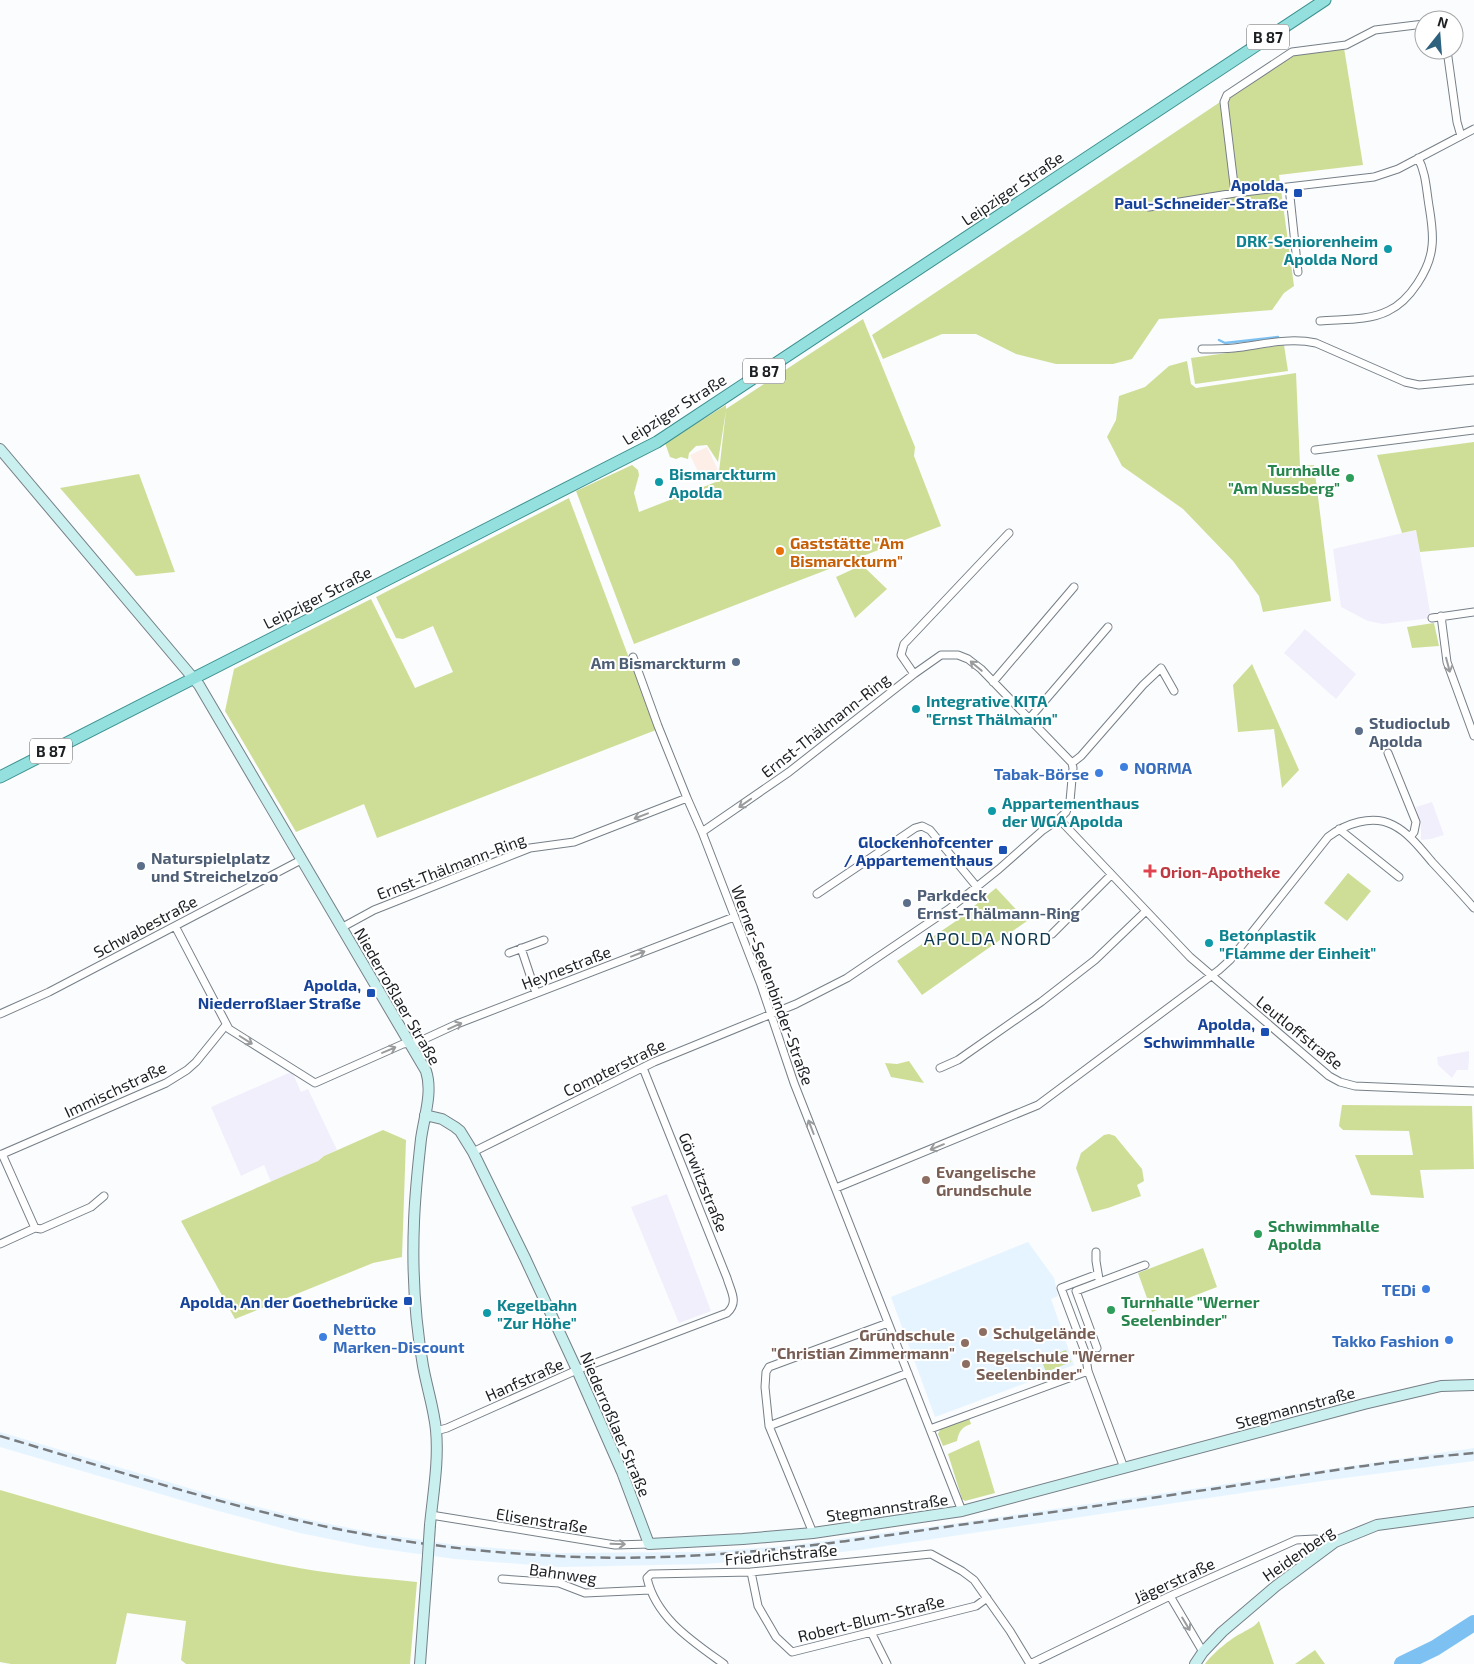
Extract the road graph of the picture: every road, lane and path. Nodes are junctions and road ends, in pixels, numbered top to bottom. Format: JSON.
{"nodes":[{"id":1,"x":1325,"y":0,"type":"edge"},
{"id":2,"x":1414,"y":25,"type":"edge"},
{"id":3,"x":1448,"y":60,"type":"edge"},
{"id":4,"x":1474,"y":129,"type":"edge"},
{"id":5,"x":1461,"y":136,"type":"junction"},
{"id":6,"x":1418,"y":158,"type":"junction"},
{"id":7,"x":1289,"y":187,"type":"junction"},
{"id":8,"x":1235,"y":193,"type":"junction"},
{"id":9,"x":1149,"y":207,"type":"dead end"},
{"id":10,"x":1298,"y":272,"type":"dead end"},
{"id":11,"x":1320,"y":321,"type":"dead end"},
{"id":12,"x":1202,"y":349,"type":"dead end"},
{"id":13,"x":1474,"y":380,"type":"edge"},
{"id":14,"x":1474,"y":430,"type":"edge"},
{"id":15,"x":0,"y":449,"type":"edge"},
{"id":16,"x":1315,"y":450,"type":"dead end"},
{"id":17,"x":1010,"y":533,"type":"dead end"},
{"id":18,"x":1074,"y":587,"type":"dead end"},
{"id":19,"x":1474,"y":612,"type":"edge"},
{"id":20,"x":1441,"y":616,"type":"junction"},
{"id":21,"x":1432,"y":618,"type":"dead end"},
{"id":22,"x":1108,"y":627,"type":"dead end"},
{"id":23,"x":633,"y":656,"type":"dead end"},
{"id":24,"x":914,"y":674,"type":"junction"},
{"id":25,"x":194,"y":678,"type":"junction"},
{"id":26,"x":993,"y":682,"type":"junction"},
{"id":27,"x":1174,"y":691,"type":"dead end"},
{"id":28,"x":1029,"y":719,"type":"junction"},
{"id":29,"x":1474,"y":736,"type":"edge"},
{"id":30,"x":1388,"y":753,"type":"dead end"},
{"id":31,"x":1072,"y":763,"type":"junction"},
{"id":32,"x":0,"y":777,"type":"edge"},
{"id":33,"x":687,"y":798,"type":"junction"},
{"id":34,"x":1059,"y":819,"type":"junction"},
{"id":35,"x":1339,"y":829,"type":"junction"},
{"id":36,"x":702,"y":832,"type":"junction"},
{"id":37,"x":1410,"y":837,"type":"junction"},
{"id":38,"x":301,"y":860,"type":"junction"},
{"id":39,"x":1111,"y":875,"type":"junction"},
{"id":40,"x":1399,"y":878,"type":"dead end"},
{"id":41,"x":977,"y":888,"type":"junction"},
{"id":42,"x":816,"y":894,"type":"dead end"},
{"id":43,"x":1474,"y":908,"type":"edge"},
{"id":44,"x":1146,"y":911,"type":"junction"},
{"id":45,"x":734,"y":917,"type":"junction"},
{"id":46,"x":175,"y":926,"type":"junction"},
{"id":47,"x":341,"y":928,"type":"junction"},
{"id":48,"x":1052,"y":934,"type":"dead end"},
{"id":49,"x":544,"y":940,"type":"dead end"},
{"id":50,"x":521,"y":948,"type":"junction"},
{"id":51,"x":509,"y":953,"type":"dead end"},
{"id":52,"x":1211,"y":976,"type":"junction"},
{"id":53,"x":536,"y":993,"type":"junction"},
{"id":54,"x":0,"y":1014,"type":"edge"},
{"id":55,"x":771,"y":1015,"type":"junction"},
{"id":56,"x":226,"y":1025,"type":"junction"},
{"id":57,"x":410,"y":1043,"type":"junction"},
{"id":58,"x":644,"y":1068,"type":"junction"},
{"id":59,"x":940,"y":1068,"type":"dead end"},
{"id":60,"x":1474,"y":1091,"type":"edge"},
{"id":61,"x":425,"y":1116,"type":"junction"},
{"id":62,"x":473,"y":1152,"type":"junction"},
{"id":63,"x":1,"y":1155,"type":"edge"},
{"id":64,"x":836,"y":1188,"type":"junction"},
{"id":65,"x":104,"y":1196,"type":"dead end"},
{"id":66,"x":35,"y":1228,"type":"junction"},
{"id":67,"x":0,"y":1244,"type":"edge"},
{"id":68,"x":1096,"y":1252,"type":"dead end"},
{"id":69,"x":1145,"y":1265,"type":"dead end"},
{"id":70,"x":1098,"y":1278,"type":"junction"},
{"id":71,"x":733,"y":1308,"type":"joint"},
{"id":72,"x":888,"y":1323,"type":"junction"},
{"id":73,"x":1097,"y":1348,"type":"dead end"},
{"id":74,"x":577,"y":1370,"type":"junction"},
{"id":75,"x":1088,"y":1370,"type":"junction"},
{"id":76,"x":908,"y":1373,"type":"junction"},
{"id":77,"x":1474,"y":1385,"type":"edge"},
{"id":78,"x":769,"y":1426,"type":"junction"},
{"id":79,"x":930,"y":1429,"type":"junction"},
{"id":80,"x":436,"y":1431,"type":"junction"},
{"id":81,"x":1124,"y":1468,"type":"junction"},
{"id":82,"x":962,"y":1511,"type":"junction"},
{"id":83,"x":1474,"y":1512,"type":"edge"},
{"id":84,"x":431,"y":1520,"type":"junction"},
{"id":85,"x":813,"y":1533,"type":"junction"},
{"id":86,"x":1335,"y":1542,"type":"junction"},
{"id":87,"x":649,"y":1544,"type":"junction"},
{"id":88,"x":751,"y":1572,"type":"junction"},
{"id":89,"x":502,"y":1580,"type":"dead end"},
{"id":90,"x":650,"y":1590,"type":"junction"},
{"id":91,"x":1170,"y":1596,"type":"junction"},
{"id":92,"x":986,"y":1598,"type":"junction"},
{"id":93,"x":871,"y":1632,"type":"junction"},
{"id":94,"x":1203,"y":1652,"type":"junction"},
{"id":95,"x":420,"y":1664,"type":"edge"},
{"id":96,"x":724,"y":1664,"type":"edge"},
{"id":97,"x":887,"y":1664,"type":"edge"},
{"id":98,"x":1030,"y":1664,"type":"edge"},
{"id":99,"x":1195,"y":1664,"type":"edge"}],
"edges":[{"from":1,"to":25,"type":"main road","name":"Leipziger Straße","number":"B 87"},
{"from":2,"to":8,"type":"street"},
{"from":3,"to":5,"type":"street"},
{"from":4,"to":5,"type":"street"},
{"from":5,"to":6,"type":"street"},
{"from":6,"to":7,"type":"street"},
{"from":6,"to":11,"type":"street"},
{"from":7,"to":8,"type":"street"},
{"from":7,"to":10,"type":"street"},
{"from":8,"to":9,"type":"street"},
{"from":12,"to":13,"type":"street"},
{"from":14,"to":16,"type":"street"},
{"from":15,"to":25,"type":"main road","name":"Niederroßlaer Straße"},
{"from":17,"to":24,"type":"street","name":"Ernst-Thälmann-Ring"},
{"from":18,"to":26,"type":"street"},
{"from":19,"to":20,"type":"street"},
{"from":20,"to":21,"type":"street"},
{"from":20,"to":29,"type":"street","one_way":true},
{"from":22,"to":28,"type":"street"},
{"from":23,"to":33,"type":"street","name":"Werner-Seelenbinder-Straße"},
{"from":26,"to":24,"type":"street","name":"Ernst-Thälmann-Ring","one_way":true},
{"from":24,"to":36,"type":"street","name":"Ernst-Thälmann-Ring","one_way":true},
{"from":25,"to":32,"type":"main road","name":"Leipziger Straße","number":"B 87"},
{"from":25,"to":38,"type":"main road","name":"Niederroßlaer Straße"},
{"from":26,"to":28,"type":"street","name":"Ernst-Thälmann-Ring"},
{"from":27,"to":31,"type":"street"},
{"from":28,"to":31,"type":"street","name":"Ernst-Thälmann-Ring"},
{"from":30,"to":37,"type":"street"},
{"from":31,"to":34,"type":"street"},
{"from":33,"to":36,"type":"street","name":"Werner-Seelenbinder-Straße"},
{"from":33,"to":47,"type":"street","name":"Ernst-Thälmann-Ring","one_way":true},
{"from":34,"to":39,"type":"street","name":"Leutloffstraße"},
{"from":34,"to":41,"type":"street"},
{"from":35,"to":37,"type":"street"},
{"from":35,"to":40,"type":"street"},
{"from":35,"to":52,"type":"street"},
{"from":36,"to":45,"type":"street","name":"Werner-Seelenbinder-Straße"},
{"from":37,"to":43,"type":"street"},
{"from":38,"to":46,"type":"street","name":"Schwabestraße"},
{"from":38,"to":47,"type":"main road","name":"Niederroßlaer Straße"},
{"from":39,"to":44,"type":"street","name":"Leutloffstraße"},
{"from":39,"to":48,"type":"street"},
{"from":41,"to":42,"type":"street"},
{"from":41,"to":55,"type":"street"},
{"from":44,"to":52,"type":"street","name":"Leutloffstraße"},
{"from":44,"to":59,"type":"street"},
{"from":53,"to":45,"type":"street","name":"Heynestraße","one_way":true},
{"from":45,"to":55,"type":"street","name":"Werner-Seelenbinder-Straße"},
{"from":46,"to":54,"type":"street","name":"Schwabestraße"},
{"from":46,"to":56,"type":"street"},
{"from":47,"to":57,"type":"main road","name":"Niederroßlaer Straße"},
{"from":49,"to":50,"type":"street"},
{"from":50,"to":51,"type":"street"},
{"from":50,"to":53,"type":"street"},
{"from":52,"to":60,"type":"street","name":"Leutloffstraße"},
{"from":52,"to":64,"type":"street","one_way":true},
{"from":57,"to":53,"type":"street","name":"Heynestraße","one_way":true},
{"from":55,"to":58,"type":"street","name":"Compterstraße"},
{"from":64,"to":55,"type":"street","name":"Werner-Seelenbinder-Straße","one_way":true},
{"from":56,"to":57,"type":"street","name":"Heynestraße","one_way":true},
{"from":56,"to":63,"type":"street","name":"Immischstraße"},
{"from":57,"to":61,"type":"main road","name":"Niederroßlaer Straße"},
{"from":58,"to":62,"type":"street","name":"Compterstraße"},
{"from":58,"to":71,"type":"street","name":"Görwitzstraße"},
{"from":61,"to":62,"type":"main road","name":"Niederroßlaer Straße"},
{"from":61,"to":80,"type":"main road"},
{"from":62,"to":74,"type":"main road","name":"Niederroßlaer Straße"},
{"from":63,"to":66,"type":"street"},
{"from":64,"to":72,"type":"street","name":"Werner-Seelenbinder-Straße"},
{"from":65,"to":66,"type":"street"},
{"from":66,"to":67,"type":"street"},
{"from":68,"to":70,"type":"street"},
{"from":69,"to":70,"type":"street"},
{"from":70,"to":73,"type":"street"},
{"from":70,"to":75,"type":"street"},
{"from":71,"to":74,"type":"street","name":"Hanfstraße"},
{"from":72,"to":76,"type":"street","name":"Werner-Seelenbinder-Straße"},
{"from":72,"to":78,"type":"street"},
{"from":74,"to":80,"type":"street","name":"Hanfstraße"},
{"from":74,"to":87,"type":"main road","name":"Niederroßlaer Straße"},
{"from":75,"to":79,"type":"street"},
{"from":75,"to":81,"type":"street"},
{"from":76,"to":78,"type":"street"},
{"from":76,"to":79,"type":"street","name":"Werner-Seelenbinder-Straße"},
{"from":77,"to":81,"type":"main road","name":"Stegmannstraße"},
{"from":78,"to":85,"type":"street"},
{"from":79,"to":82,"type":"street","name":"Werner-Seelenbinder-Straße"},
{"from":80,"to":84,"type":"main road"},
{"from":81,"to":82,"type":"main road","name":"Stegmannstraße"},
{"from":82,"to":85,"type":"main road","name":"Stegmannstraße"},
{"from":83,"to":86,"type":"main road","name":"Heidenberg"},
{"from":84,"to":87,"type":"street","name":"Elisenstraße","one_way":true},
{"from":84,"to":95,"type":"main road","bridge":true},
{"from":85,"to":87,"type":"main road","name":"Stegmannstraße"},
{"from":86,"to":91,"type":"street","name":"Jägerstraße"},
{"from":86,"to":94,"type":"main road","name":"Heidenberg"},
{"from":88,"to":90,"type":"street","name":"Friedrichstraße"},
{"from":88,"to":92,"type":"street","name":"Friedrichstraße"},
{"from":88,"to":93,"type":"street","name":"Robert-Blum-Straße"},
{"from":89,"to":90,"type":"street","name":"Bahnweg"},
{"from":90,"to":96,"type":"street"},
{"from":91,"to":94,"type":"street","one_way":true},
{"from":91,"to":98,"type":"street","name":"Jägerstraße"},
{"from":92,"to":93,"type":"street","name":"Robert-Blum-Straße"},
{"from":92,"to":98,"type":"street"},
{"from":93,"to":97,"type":"street"},
{"from":94,"to":99,"type":"main road","name":"Heidenberg"}]}
